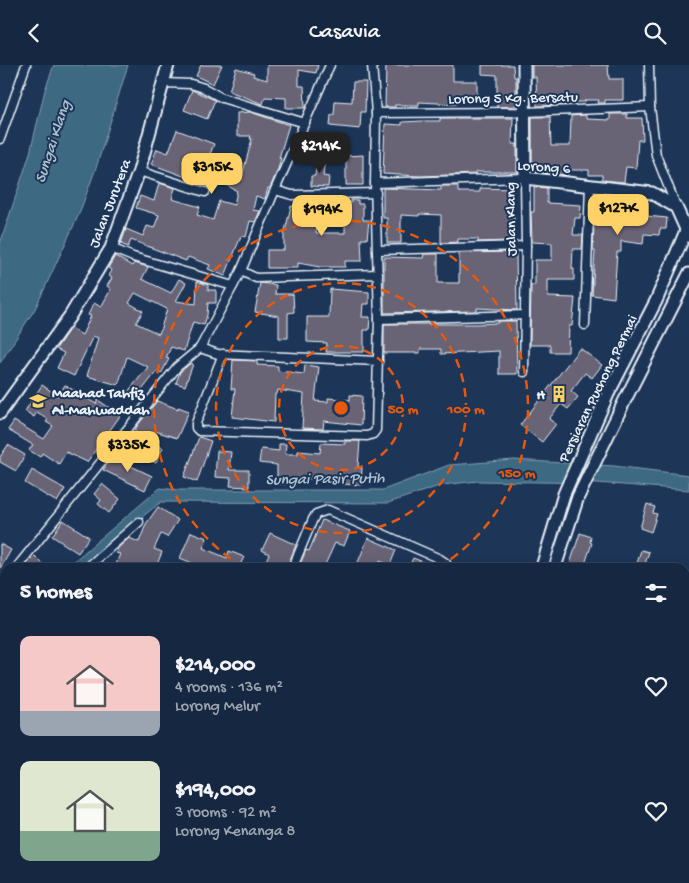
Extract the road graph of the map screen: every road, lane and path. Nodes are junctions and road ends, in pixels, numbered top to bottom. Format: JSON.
{"nodes":[{"id":1,"x":26,"y":65,"type":"edge"},
{"id":2,"x":168,"y":65,"type":"edge"},
{"id":3,"x":330,"y":65,"type":"edge"},
{"id":4,"x":372,"y":65,"type":"edge"},
{"id":5,"x":524,"y":65,"type":"edge"},
{"id":6,"x":649,"y":65,"type":"edge"},
{"id":7,"x":163,"y":83,"type":"junction"},
{"id":8,"x":650,"y":107,"type":"junction"},
{"id":9,"x":524,"y":112,"type":"junction"},
{"id":10,"x":376,"y":113,"type":"junction"},
{"id":11,"x":305,"y":123,"type":"junction"},
{"id":12,"x":0,"y":139,"type":"edge"},
{"id":13,"x":139,"y":171,"type":"junction"},
{"id":14,"x":525,"y":178,"type":"junction"},
{"id":15,"x":376,"y":183,"type":"junction"},
{"id":16,"x":590,"y":185,"type":"junction"},
{"id":17,"x":278,"y":190,"type":"junction"},
{"id":18,"x":205,"y":192,"type":"dead end"},
{"id":19,"x":376,"y":193,"type":"junction"},
{"id":20,"x":676,"y":207,"type":"junction"},
{"id":21,"x":688,"y":233,"type":"edge"},
{"id":22,"x":526,"y":246,"type":"junction"},
{"id":23,"x":111,"y":248,"type":"junction"},
{"id":24,"x":377,"y":250,"type":"junction"},
{"id":25,"x":243,"y":272,"type":"junction"},
{"id":26,"x":378,"y":274,"type":"junction"},
{"id":27,"x":689,"y":274,"type":"edge"},
{"id":28,"x":233,"y":286,"type":"junction"},
{"id":29,"x":525,"y":315,"type":"junction"},
{"id":30,"x":379,"y":319,"type":"junction"},
{"id":31,"x":585,"y":325,"type":"dead end"},
{"id":32,"x":200,"y":348,"type":"junction"},
{"id":33,"x":221,"y":354,"type":"junction"},
{"id":34,"x":378,"y":361,"type":"junction"},
{"id":35,"x":524,"y":372,"type":"dead end"},
{"id":36,"x":0,"y":413,"type":"edge"},
{"id":37,"x":139,"y":522,"type":"dead end"},
{"id":38,"x":19,"y":563,"type":"edge"},
{"id":39,"x":93,"y":563,"type":"edge"},
{"id":40,"x":295,"y":563,"type":"edge"},
{"id":41,"x":446,"y":563,"type":"edge"},
{"id":42,"x":543,"y":563,"type":"edge"},
{"id":43,"x":556,"y":563,"type":"edge"}],
"edges":[{"from":1,"to":12,"type":"street"},
{"from":2,"to":7,"type":"street","name":"Jalan Jurutera"},
{"from":3,"to":11,"type":"street"},
{"from":4,"to":10,"type":"street"},
{"from":5,"to":9,"type":"street","name":"Jalan Klang"},
{"from":6,"to":8,"type":"street"},
{"from":7,"to":11,"type":"street"},
{"from":7,"to":13,"type":"street","name":"Jalan Jurutera"},
{"from":8,"to":9,"type":"street","name":"Lorong 5 Kg. Bersatu"},
{"from":8,"to":20,"type":"street"},
{"from":9,"to":10,"type":"street","name":"Lorong 5 Kg. Bersatu"},
{"from":9,"to":14,"type":"street","name":"Jalan Klang"},
{"from":10,"to":15,"type":"street"},
{"from":11,"to":17,"type":"street"},
{"from":13,"to":18,"type":"street"},
{"from":13,"to":23,"type":"street","name":"Jalan Jurutera"},
{"from":14,"to":15,"type":"street","name":"Lorong 6"},
{"from":14,"to":16,"type":"street","name":"Lorong 6"},
{"from":14,"to":22,"type":"street","name":"Jalan Klang"},
{"from":15,"to":19,"type":"street"},
{"from":16,"to":20,"type":"street","name":"Lorong 6"},
{"from":16,"to":31,"type":"street"},
{"from":17,"to":19,"type":"street"},
{"from":17,"to":25,"type":"street"},
{"from":19,"to":24,"type":"street"},
{"from":20,"to":21,"type":"street"},
{"from":21,"to":42,"type":"street","name":"Persiaran Puchong Permai"},
{"from":22,"to":24,"type":"street"},
{"from":22,"to":29,"type":"street","name":"Jalan Klang"},
{"from":23,"to":28,"type":"street"},
{"from":23,"to":36,"type":"street","name":"Jalan Jurutera"},
{"from":24,"to":26,"type":"street"},
{"from":25,"to":26,"type":"street"},
{"from":25,"to":28,"type":"street"},
{"from":26,"to":30,"type":"street"},
{"from":27,"to":43,"type":"street","name":"Persiaran Puchong Permai"},
{"from":28,"to":32,"type":"street"},
{"from":29,"to":30,"type":"street"},
{"from":29,"to":35,"type":"street","name":"Jalan Klang"},
{"from":30,"to":34,"type":"street"},
{"from":32,"to":33,"type":"street"},
{"from":32,"to":38,"type":"street"},
{"from":33,"to":34,"type":"street"},
{"from":33,"to":34,"type":"street"},
{"from":37,"to":39,"type":"street"},
{"from":40,"to":41,"type":"street"}]}
